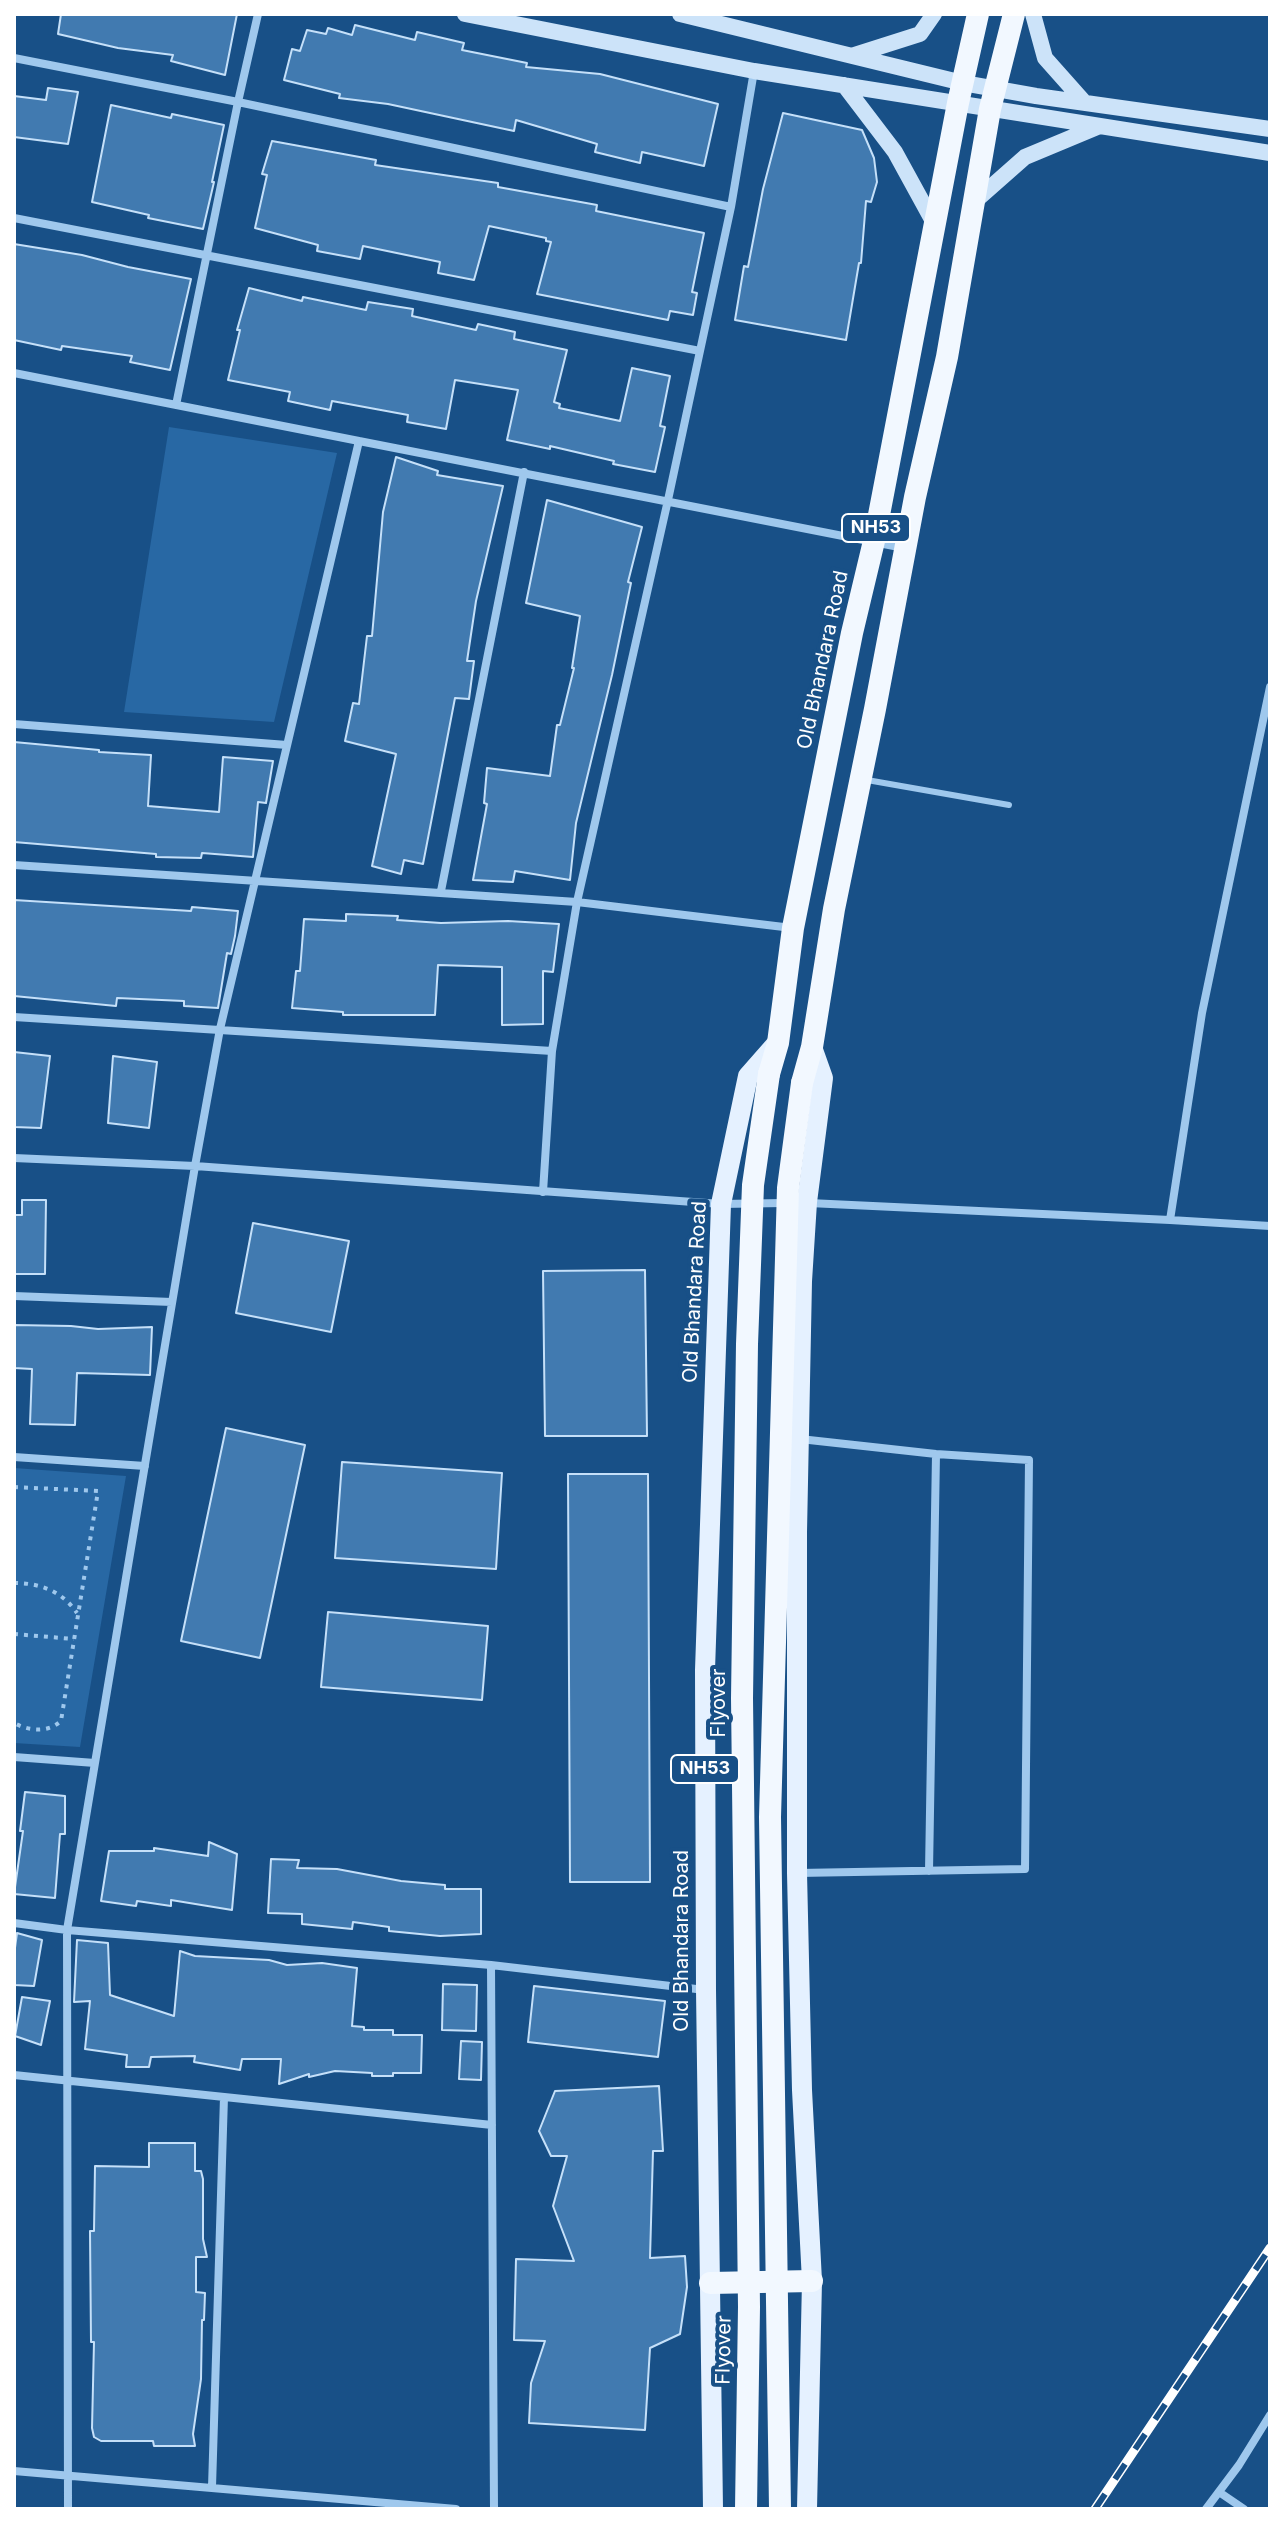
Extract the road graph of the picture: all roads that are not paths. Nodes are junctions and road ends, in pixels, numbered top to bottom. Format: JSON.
{"nodes":[{"id":1,"x":258,"y":14,"type":"edge"},
{"id":2,"x":465,"y":14,"type":"edge"},
{"id":3,"x":680,"y":14,"type":"edge"},
{"id":4,"x":934,"y":14,"type":"edge"},
{"id":5,"x":978,"y":14,"type":"edge"},
{"id":6,"x":1014,"y":14,"type":"edge"},
{"id":7,"x":1033,"y":14,"type":"edge"},
{"id":8,"x":853,"y":56,"type":"junction"},
{"id":9,"x":14,"y":58,"type":"edge"},
{"id":10,"x":754,"y":71,"type":"junction"},
{"id":11,"x":844,"y":85,"type":"junction"},
{"id":12,"x":960,"y":93,"type":"junction"},
{"id":13,"x":992,"y":98,"type":"junction"},
{"id":14,"x":238,"y":102,"type":"junction"},
{"id":15,"x":1085,"y":103,"type":"junction"},
{"id":16,"x":1098,"y":126,"type":"junction"},
{"id":17,"x":1270,"y":129,"type":"edge"},
{"id":18,"x":1270,"y":153,"type":"edge"},
{"id":19,"x":974,"y":202,"type":"junction"},
{"id":20,"x":731,"y":207,"type":"junction"},
{"id":21,"x":14,"y":218,"type":"edge"},
{"id":22,"x":935,"y":225,"type":"junction"},
{"id":23,"x":207,"y":255,"type":"junction"},
{"id":24,"x":700,"y":351,"type":"junction"},
{"id":25,"x":14,"y":373,"type":"edge"},
{"id":26,"x":176,"y":405,"type":"junction"},
{"id":27,"x":359,"y":441,"type":"junction"},
{"id":28,"x":524,"y":472,"type":"junction"},
{"id":29,"x":668,"y":500,"type":"junction"},
{"id":30,"x":874,"y":541,"type":"junction"},
{"id":31,"x":905,"y":548,"type":"junction"},
{"id":32,"x":1270,"y":687,"type":"edge"},
{"id":33,"x":14,"y":724,"type":"edge"},
{"id":34,"x":287,"y":745,"type":"junction"},
{"id":35,"x":1258,"y":746,"type":"junction"},
{"id":36,"x":1270,"y":748,"type":"edge"},
{"id":37,"x":861,"y":779,"type":"junction"},
{"id":38,"x":1009,"y":805,"type":"dead end"},
{"id":39,"x":14,"y":865,"type":"edge"},
{"id":40,"x":254,"y":882,"type":"junction"},
{"id":41,"x":441,"y":891,"type":"junction"},
{"id":42,"x":577,"y":902,"type":"junction"},
{"id":43,"x":793,"y":928,"type":"junction"},
{"id":44,"x":14,"y":1017,"type":"edge"},
{"id":45,"x":220,"y":1029,"type":"junction"},
{"id":46,"x":778,"y":1043,"type":"junction"},
{"id":47,"x":812,"y":1047,"type":"junction"},
{"id":48,"x":552,"y":1051,"type":"junction"},
{"id":49,"x":14,"y":1158,"type":"edge"},
{"id":50,"x":195,"y":1166,"type":"junction"},
{"id":51,"x":543,"y":1192,"type":"junction"},
{"id":52,"x":807,"y":1202,"type":"junction"},
{"id":53,"x":721,"y":1204,"type":"junction"},
{"id":54,"x":1170,"y":1220,"type":"junction"},
{"id":55,"x":1270,"y":1226,"type":"edge"},
{"id":56,"x":14,"y":1296,"type":"edge"},
{"id":57,"x":172,"y":1302,"type":"junction"},
{"id":58,"x":800,"y":1439,"type":"junction"},
{"id":59,"x":936,"y":1454,"type":"junction"},
{"id":60,"x":14,"y":1457,"type":"edge"},
{"id":61,"x":145,"y":1466,"type":"junction"},
{"id":62,"x":14,"y":1757,"type":"edge"},
{"id":63,"x":95,"y":1763,"type":"junction"},
{"id":64,"x":929,"y":1871,"type":"junction"},
{"id":65,"x":797,"y":1873,"type":"junction"},
{"id":66,"x":14,"y":1923,"type":"edge"},
{"id":67,"x":67,"y":1930,"type":"junction"},
{"id":68,"x":491,"y":1965,"type":"junction"},
{"id":69,"x":706,"y":1990,"type":"junction"},
{"id":70,"x":14,"y":2075,"type":"edge"},
{"id":71,"x":67,"y":2080,"type":"junction"},
{"id":72,"x":224,"y":2097,"type":"junction"},
{"id":73,"x":492,"y":2125,"type":"junction"},
{"id":74,"x":812,"y":2281,"type":"junction"},
{"id":75,"x":710,"y":2283,"type":"junction"},
{"id":76,"x":1270,"y":2415,"type":"edge"},
{"id":77,"x":1266,"y":2430,"type":"edge"},
{"id":78,"x":14,"y":2471,"type":"edge"},
{"id":79,"x":68,"y":2475,"type":"junction"},
{"id":80,"x":212,"y":2487,"type":"junction"},
{"id":81,"x":1219,"y":2492,"type":"junction"},
{"id":82,"x":68,"y":2509,"type":"edge"},
{"id":83,"x":456,"y":2509,"type":"edge"},
{"id":84,"x":494,"y":2509,"type":"edge"},
{"id":85,"x":713,"y":2509,"type":"edge"},
{"id":86,"x":746,"y":2509,"type":"edge"},
{"id":87,"x":780,"y":2509,"type":"edge"},
{"id":88,"x":807,"y":2509,"type":"edge"},
{"id":89,"x":1206,"y":2509,"type":"edge"},
{"id":90,"x":1244,"y":2509,"type":"edge"}],
"edges":[{"from":1,"to":14,"type":"street"},
{"from":2,"to":10,"type":"main road"},
{"from":3,"to":8,"type":"main road"},
{"from":4,"to":8,"type":"main road"},
{"from":5,"to":12,"type":"highway","name":"Old Bhandara Road","number":"NH53"},
{"from":6,"to":13,"type":"highway","number":"NH53"},
{"from":7,"to":15,"type":"main road"},
{"from":8,"to":12,"type":"main road"},
{"from":9,"to":14,"type":"street"},
{"from":10,"to":11,"type":"main road"},
{"from":10,"to":20,"type":"street"},
{"from":11,"to":12,"type":"main road"},
{"from":11,"to":22,"type":"main road"},
{"from":12,"to":13,"type":"main road"},
{"from":12,"to":22,"type":"highway","name":"Old Bhandara Road","number":"NH53"},
{"from":13,"to":15,"type":"main road"},
{"from":13,"to":16,"type":"main road"},
{"from":13,"to":19,"type":"highway","number":"NH53"},
{"from":14,"to":20,"type":"street"},
{"from":14,"to":23,"type":"street"},
{"from":15,"to":17,"type":"main road"},
{"from":16,"to":18,"type":"main road"},
{"from":16,"to":19,"type":"main road"},
{"from":19,"to":31,"type":"highway","number":"NH53"},
{"from":20,"to":24,"type":"street"},
{"from":21,"to":23,"type":"street"},
{"from":22,"to":30,"type":"highway","name":"Old Bhandara Road","number":"NH53"},
{"from":23,"to":24,"type":"street"},
{"from":23,"to":26,"type":"street"},
{"from":24,"to":29,"type":"street"},
{"from":25,"to":26,"type":"street"},
{"from":26,"to":27,"type":"street"},
{"from":27,"to":28,"type":"street"},
{"from":27,"to":34,"type":"street"},
{"from":28,"to":29,"type":"street"},
{"from":28,"to":41,"type":"street"},
{"from":29,"to":30,"type":"street"},
{"from":29,"to":42,"type":"street"},
{"from":30,"to":31,"type":"street"},
{"from":30,"to":43,"type":"highway","name":"Old Bhandara Road","number":"NH53"},
{"from":31,"to":37,"type":"highway","number":"NH53"},
{"from":32,"to":35,"type":"street"},
{"from":33,"to":34,"type":"street"},
{"from":34,"to":40,"type":"street"},
{"from":35,"to":36,"type":"street"},
{"from":35,"to":54,"type":"street"},
{"from":37,"to":38,"type":"lane"},
{"from":37,"to":47,"type":"highway","number":"NH53"},
{"from":39,"to":40,"type":"street"},
{"from":40,"to":41,"type":"street"},
{"from":40,"to":45,"type":"street"},
{"from":41,"to":42,"type":"street"},
{"from":42,"to":43,"type":"street"},
{"from":42,"to":48,"type":"street"},
{"from":43,"to":46,"type":"highway","name":"Old Bhandara Road","number":"NH53"},
{"from":44,"to":45,"type":"street"},
{"from":45,"to":48,"type":"street"},
{"from":45,"to":50,"type":"street"},
{"from":46,"to":53,"type":"main road","name":"Old Bhandara Road","number":"NH53"},
{"from":46,"to":86,"type":"highway","name":"Flyover","bridge":true},
{"from":47,"to":52,"type":"main road","number":"NH53"},
{"from":47,"to":87,"type":"highway","number":"NH53","bridge":true},
{"from":48,"to":51,"type":"street"},
{"from":49,"to":50,"type":"street"},
{"from":50,"to":51,"type":"street"},
{"from":50,"to":57,"type":"street"},
{"from":51,"to":53,"type":"street"},
{"from":52,"to":53,"type":"street"},
{"from":52,"to":54,"type":"street"},
{"from":52,"to":58,"type":"main road","number":"NH53"},
{"from":53,"to":69,"type":"main road","name":"Old Bhandara Road","number":"NH53"},
{"from":54,"to":55,"type":"street"},
{"from":56,"to":57,"type":"street"},
{"from":57,"to":61,"type":"street"},
{"from":58,"to":59,"type":"street"},
{"from":58,"to":65,"type":"main road","number":"NH53"},
{"from":59,"to":64,"type":"street"},
{"from":59,"to":64,"type":"street"},
{"from":60,"to":61,"type":"street"},
{"from":61,"to":63,"type":"street"},
{"from":62,"to":63,"type":"street"},
{"from":63,"to":67,"type":"street"},
{"from":64,"to":65,"type":"street"},
{"from":65,"to":74,"type":"main road","number":"NH53"},
{"from":66,"to":67,"type":"street"},
{"from":67,"to":68,"type":"street"},
{"from":67,"to":71,"type":"street"},
{"from":68,"to":69,"type":"street"},
{"from":68,"to":73,"type":"street"},
{"from":69,"to":75,"type":"main road","name":"Old Bhandara Road","number":"NH53"},
{"from":70,"to":71,"type":"street"},
{"from":71,"to":72,"type":"street"},
{"from":71,"to":79,"type":"street"},
{"from":72,"to":73,"type":"street"},
{"from":72,"to":80,"type":"street"},
{"from":73,"to":84,"type":"street"},
{"from":74,"to":75,"type":"highway"},
{"from":74,"to":88,"type":"main road","number":"NH53"},
{"from":75,"to":85,"type":"main road","name":"Old Bhandara Road","number":"NH53"},
{"from":76,"to":77,"type":"street"},
{"from":77,"to":81,"type":"street"},
{"from":78,"to":79,"type":"street"},
{"from":79,"to":80,"type":"street"},
{"from":79,"to":82,"type":"street"},
{"from":80,"to":83,"type":"street"},
{"from":81,"to":89,"type":"street"},
{"from":81,"to":90,"type":"street"}]}
